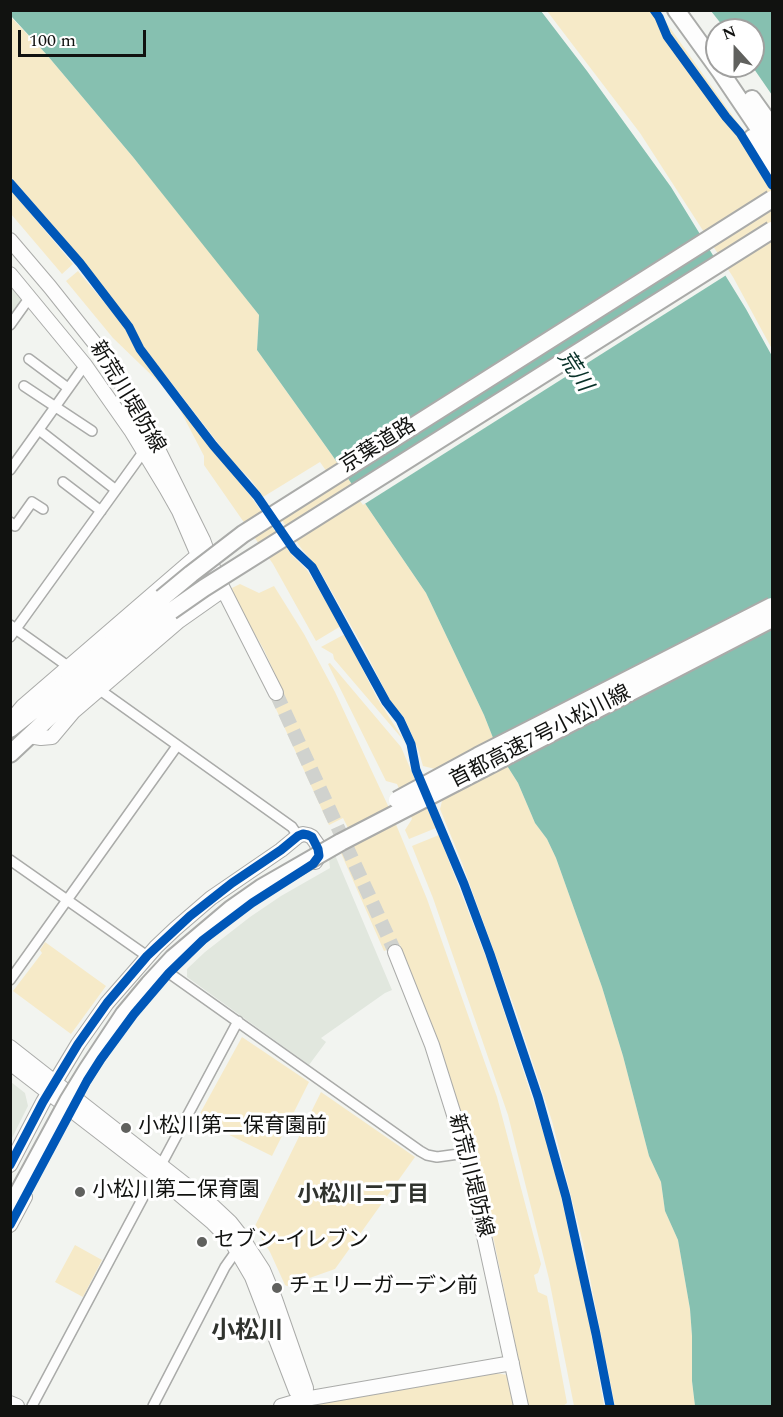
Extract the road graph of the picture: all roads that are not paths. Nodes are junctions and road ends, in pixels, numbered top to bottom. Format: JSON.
{"nodes":[{"id":1,"x":676,"y":10,"type":"edge"},
{"id":2,"x":690,"y":10,"type":"edge"},
{"id":3,"x":705,"y":31,"type":"edge"},
{"id":4,"x":692,"y":32,"type":"junction"},
{"id":5,"x":737,"y":78,"type":"edge"},
{"id":6,"x":772,"y":127,"type":"edge"},
{"id":7,"x":772,"y":148,"type":"edge"},
{"id":8,"x":772,"y":170,"type":"edge"},
{"id":9,"x":772,"y":199,"type":"edge"},
{"id":10,"x":772,"y":230,"type":"edge"},
{"id":11,"x":10,"y":240,"type":"edge"},
{"id":12,"x":10,"y":274,"type":"edge"},
{"id":13,"x":30,"y":297,"type":"junction"},
{"id":14,"x":10,"y":325,"type":"edge"},
{"id":15,"x":29,"y":359,"type":"dead end"},
{"id":16,"x":85,"y":365,"type":"junction"},
{"id":17,"x":24,"y":386,"type":"dead end"},
{"id":18,"x":68,"y":388,"type":"junction"},
{"id":19,"x":56,"y":406,"type":"junction"},
{"id":20,"x":39,"y":430,"type":"junction"},
{"id":21,"x":92,"y":431,"type":"dead end"},
{"id":22,"x":144,"y":451,"type":"junction"},
{"id":23,"x":10,"y":470,"type":"edge"},
{"id":24,"x":63,"y":483,"type":"dead end"},
{"id":25,"x":116,"y":490,"type":"junction"},
{"id":26,"x":43,"y":509,"type":"dead end"},
{"id":27,"x":101,"y":511,"type":"junction"},
{"id":28,"x":178,"y":511,"type":"junction"},
{"id":29,"x":10,"y":522,"type":"edge"},
{"id":30,"x":200,"y":534,"type":"junction"},
{"id":31,"x":204,"y":555,"type":"junction"},
{"id":32,"x":223,"y":590,"type":"junction"},
{"id":33,"x":167,"y":605,"type":"junction"},
{"id":34,"x":772,"y":606,"type":"edge"},
{"id":35,"x":772,"y":619,"type":"edge"},
{"id":36,"x":12,"y":631,"type":"edge"},
{"id":37,"x":69,"y":667,"type":"junction"},
{"id":38,"x":100,"y":690,"type":"junction"},
{"id":39,"x":276,"y":693,"type":"tunnel mouth"},
{"id":40,"x":10,"y":723,"type":"edge"},
{"id":41,"x":10,"y":729,"type":"edge"},
{"id":42,"x":29,"y":736,"type":"junction"},
{"id":43,"x":177,"y":746,"type":"junction"},
{"id":44,"x":10,"y":754,"type":"edge"},
{"id":45,"x":298,"y":836,"type":"junction"},
{"id":46,"x":10,"y":860,"type":"edge"},
{"id":47,"x":68,"y":899,"type":"junction"},
{"id":48,"x":395,"y":952,"type":"tunnel mouth"},
{"id":49,"x":147,"y":956,"type":"junction"},
{"id":50,"x":169,"y":973,"type":"junction"},
{"id":51,"x":10,"y":980,"type":"edge"},
{"id":52,"x":238,"y":1021,"type":"junction"},
{"id":53,"x":10,"y":1047,"type":"edge"},
{"id":54,"x":10,"y":1064,"type":"edge"},
{"id":55,"x":52,"y":1087,"type":"junction"},
{"id":56,"x":74,"y":1104,"type":"junction"},
{"id":57,"x":466,"y":1153,"type":"junction"},
{"id":58,"x":10,"y":1165,"type":"edge"},
{"id":59,"x":158,"y":1170,"type":"junction"},
{"id":60,"x":10,"y":1184,"type":"edge"},
{"id":61,"x":10,"y":1208,"type":"edge"},
{"id":62,"x":10,"y":1224,"type":"edge"},
{"id":63,"x":237,"y":1251,"type":"junction"},
{"id":64,"x":512,"y":1363,"type":"junction"},
{"id":65,"x":305,"y":1399,"type":"junction"},
{"id":66,"x":10,"y":1403,"type":"edge"},
{"id":67,"x":17,"y":1407,"type":"edge"},
{"id":68,"x":32,"y":1407,"type":"edge"},
{"id":69,"x":153,"y":1407,"type":"edge"},
{"id":70,"x":281,"y":1407,"type":"edge"},
{"id":71,"x":521,"y":1407,"type":"edge"}],
"edges":[{"from":1,"to":4,"type":"highway"},
{"from":2,"to":3,"type":"highway"},
{"from":4,"to":7,"type":"highway"},
{"from":4,"to":8,"type":"highway"},
{"from":5,"to":6,"type":"highway"},
{"from":9,"to":33,"type":"highway","name":"京葉道路","bridge":true},
{"from":10,"to":33,"type":"highway","name":"京葉道路","bridge":true},
{"from":11,"to":30,"type":"street","name":"新荒川堤防線"},
{"from":12,"to":13,"type":"street","name":"新荒川堤防線"},
{"from":13,"to":14,"type":"street"},
{"from":13,"to":16,"type":"street","name":"新荒川堤防線"},
{"from":15,"to":18,"type":"street"},
{"from":16,"to":18,"type":"street"},
{"from":16,"to":22,"type":"street","name":"新荒川堤防線"},
{"from":17,"to":19,"type":"street"},
{"from":18,"to":19,"type":"street"},
{"from":19,"to":20,"type":"street"},
{"from":19,"to":21,"type":"street"},
{"from":20,"to":23,"type":"street"},
{"from":20,"to":25,"type":"street"},
{"from":22,"to":25,"type":"street"},
{"from":22,"to":28,"type":"street","name":"新荒川堤防線"},
{"from":24,"to":27,"type":"street"},
{"from":25,"to":27,"type":"street"},
{"from":26,"to":29,"type":"street"},
{"from":27,"to":36,"type":"street"},
{"from":28,"to":30,"type":"street"},
{"from":28,"to":31,"type":"street","name":"新荒川堤防線"},
{"from":30,"to":31,"type":"street","name":"新荒川堤防線"},
{"from":31,"to":32,"type":"street","name":"新荒川堤防線"},
{"from":31,"to":37,"type":"street"},
{"from":32,"to":38,"type":"street"},
{"from":32,"to":39,"type":"street","name":"新荒川堤防線"},
{"from":33,"to":41,"type":"highway","name":"京葉道路"},
{"from":33,"to":42,"type":"highway","name":"京葉道路"},
{"from":34,"to":60,"type":"highway","name":"首都高速7号小松川線","bridge":true},
{"from":35,"to":61,"type":"highway","name":"首都高速7号小松川線","bridge":true},
{"from":36,"to":37,"type":"street"},
{"from":37,"to":40,"type":"street"},
{"from":38,"to":42,"type":"street"},
{"from":38,"to":43,"type":"street"},
{"from":42,"to":44,"type":"highway","name":"京葉道路"},
{"from":43,"to":45,"type":"street"},
{"from":43,"to":47,"type":"street"},
{"from":45,"to":49,"type":"street"},
{"from":45,"to":50,"type":"street"},
{"from":46,"to":47,"type":"street"},
{"from":47,"to":49,"type":"street"},
{"from":47,"to":51,"type":"street"},
{"from":48,"to":57,"type":"street","name":"新荒川堤防線"},
{"from":49,"to":55,"type":"street"},
{"from":50,"to":52,"type":"street"},
{"from":50,"to":56,"type":"street"},
{"from":52,"to":57,"type":"street"},
{"from":52,"to":59,"type":"street"},
{"from":53,"to":55,"type":"street"},
{"from":54,"to":55,"type":"street"},
{"from":55,"to":56,"type":"street"},
{"from":55,"to":58,"type":"street"},
{"from":56,"to":59,"type":"street"},
{"from":56,"to":62,"type":"street"},
{"from":57,"to":64,"type":"street","name":"新荒川堤防線"},
{"from":59,"to":63,"type":"street"},
{"from":59,"to":65,"type":"street"},
{"from":59,"to":68,"type":"street"},
{"from":63,"to":65,"type":"street"},
{"from":63,"to":69,"type":"street"},
{"from":64,"to":65,"type":"street"},
{"from":64,"to":71,"type":"street","name":"新荒川堤防線"},
{"from":65,"to":70,"type":"street"},
{"from":66,"to":67,"type":"street"}]}
